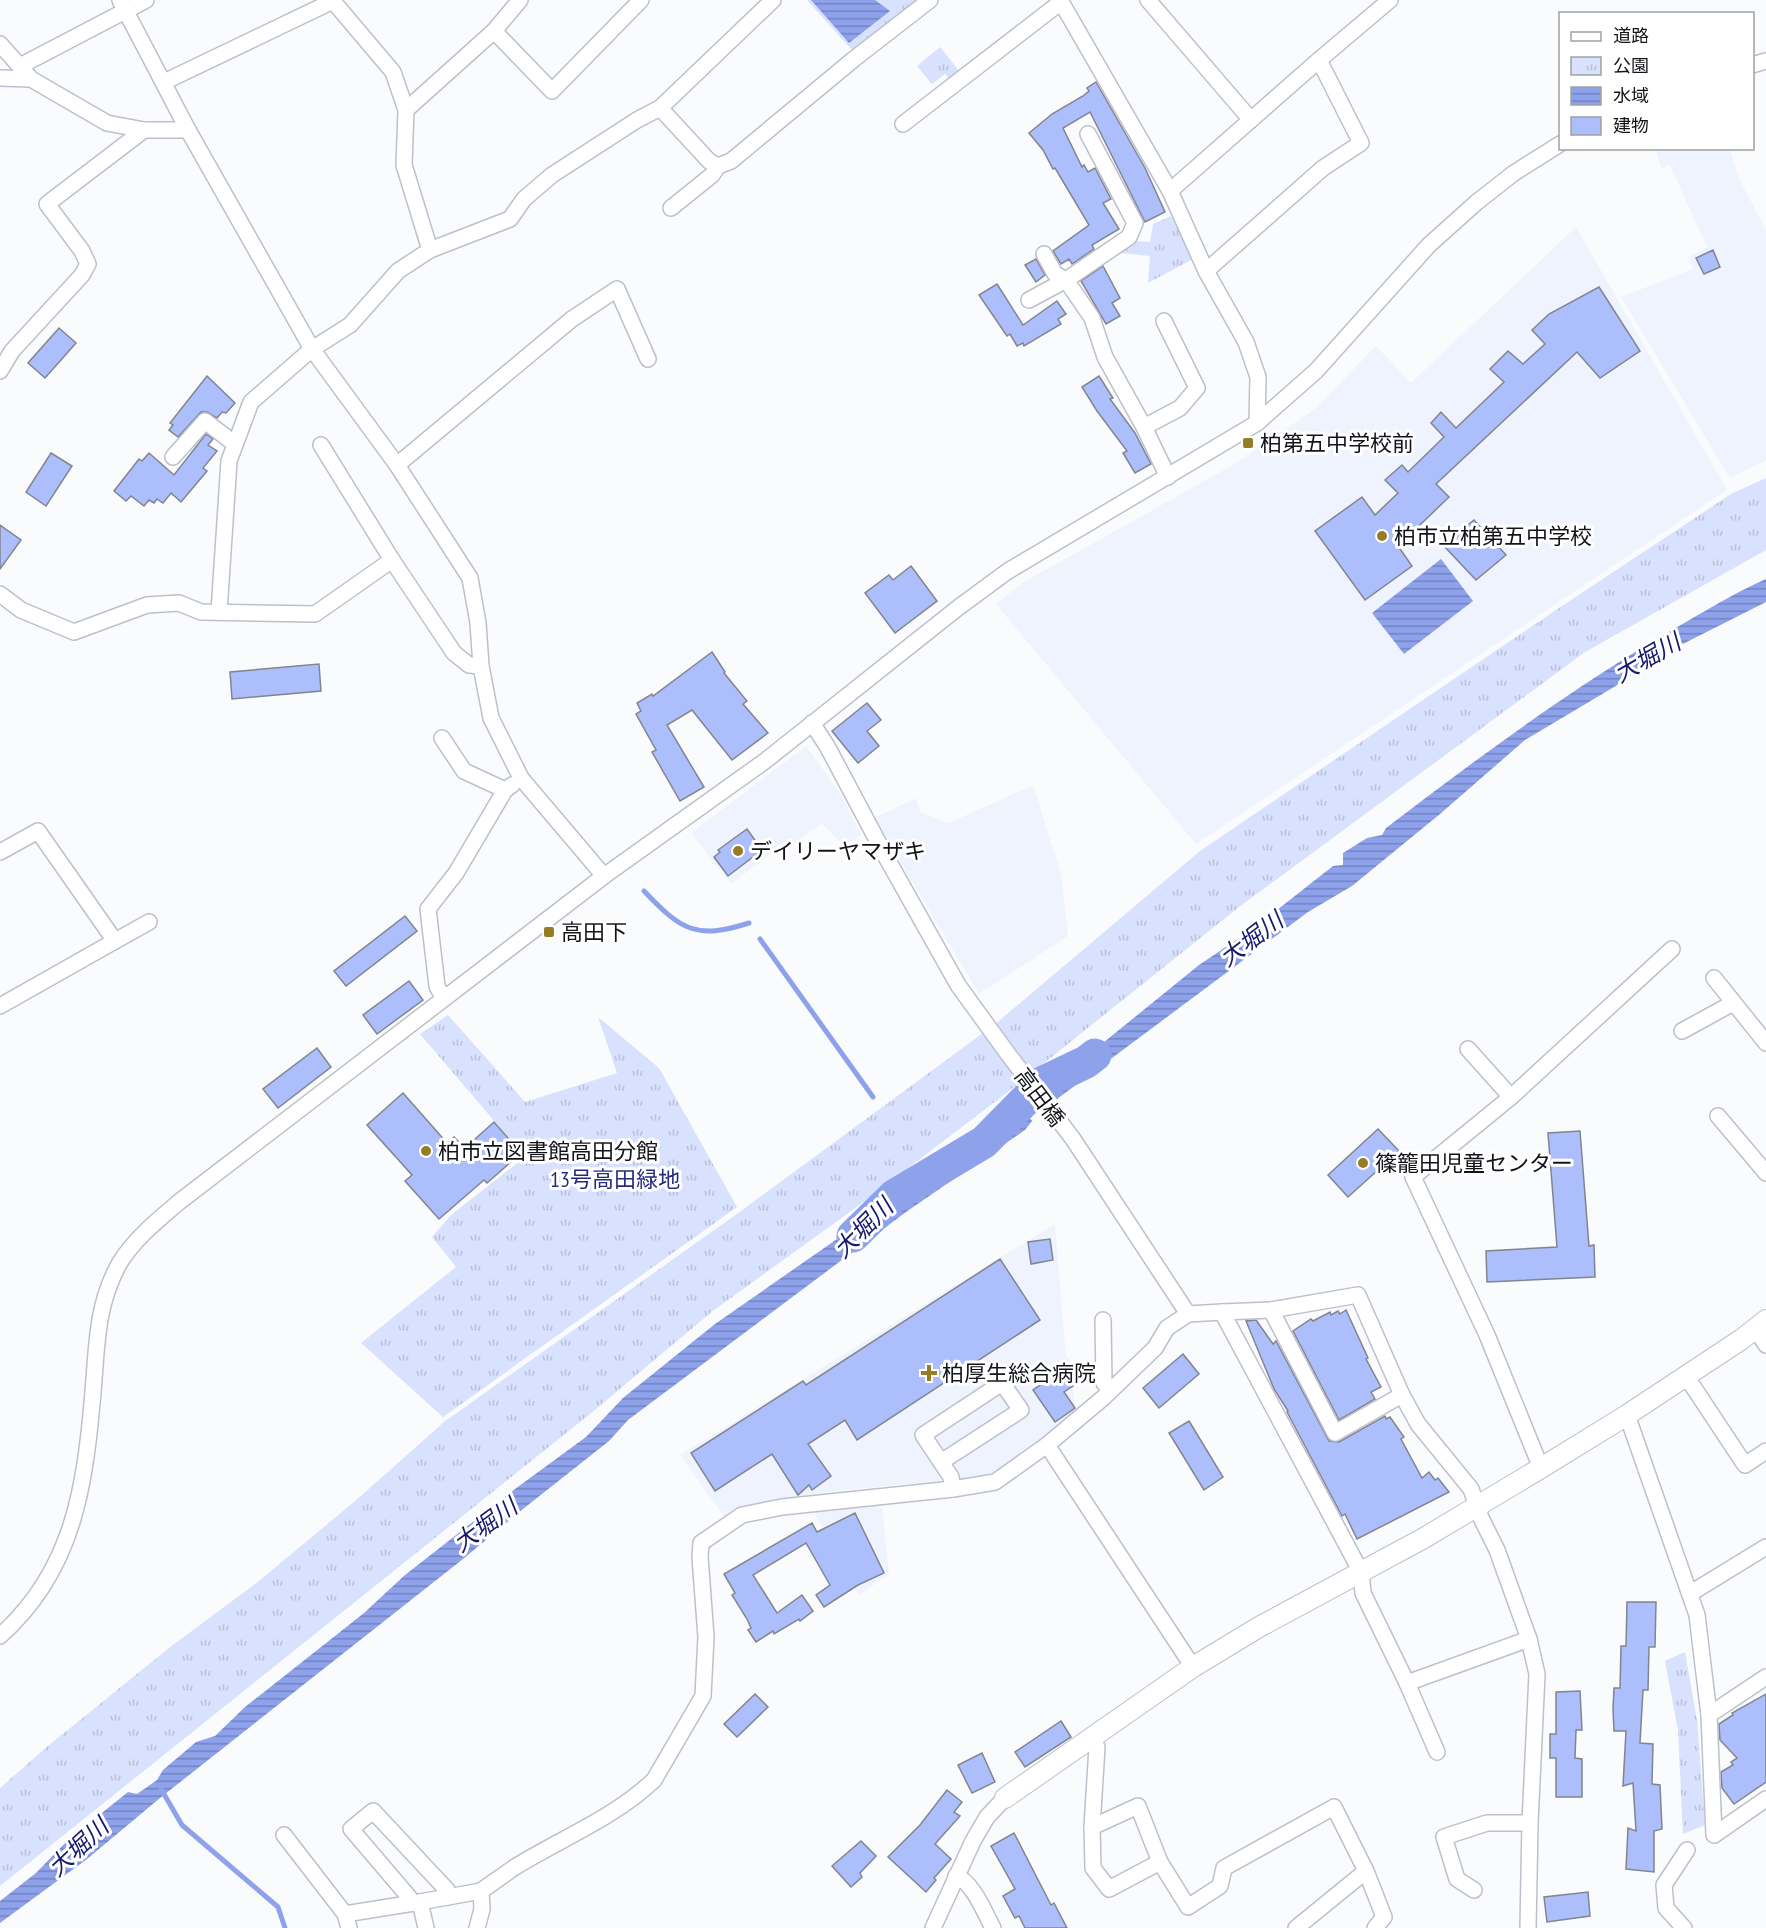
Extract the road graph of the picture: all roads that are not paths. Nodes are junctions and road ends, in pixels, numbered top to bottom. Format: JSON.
{"nodes":[{"id":1,"x":146,"y":0,"type":"edge"},
{"id":2,"x":332,"y":0,"type":"edge"},
{"id":3,"x":520,"y":0,"type":"edge"},
{"id":4,"x":641,"y":0,"type":"edge"},
{"id":5,"x":930,"y":0,"type":"edge"},
{"id":6,"x":1148,"y":0,"type":"edge"},
{"id":7,"x":1390,"y":0,"type":"edge"},
{"id":8,"x":1060,"y":1,"type":"edge"},
{"id":9,"x":765,"y":3,"type":"edge"},
{"id":10,"x":123,"y":6,"type":"edge"},
{"id":11,"x":494,"y":31,"type":"junction"},
{"id":12,"x":0,"y":44,"type":"edge"},
{"id":13,"x":1319,"y":60,"type":"junction"},
{"id":14,"x":20,"y":66,"type":"junction"},
{"id":15,"x":0,"y":78,"type":"edge"},
{"id":16,"x":31,"y":79,"type":"junction"},
{"id":17,"x":164,"y":82,"type":"junction"},
{"id":18,"x":660,"y":108,"type":"junction"},
{"id":19,"x":406,"y":110,"type":"junction"},
{"id":20,"x":1251,"y":120,"type":"junction"},
{"id":21,"x":903,"y":124,"type":"dead end"},
{"id":22,"x":144,"y":130,"type":"junction"},
{"id":23,"x":188,"y":130,"type":"junction"},
{"id":24,"x":1088,"y":134,"type":"dead end"},
{"id":25,"x":1559,"y":145,"type":"edge"},
{"id":26,"x":718,"y":166,"type":"junction"},
{"id":27,"x":1170,"y":190,"type":"junction"},
{"id":28,"x":671,"y":208,"type":"dead end"},
{"id":29,"x":430,"y":250,"type":"junction"},
{"id":30,"x":1044,"y":254,"type":"dead end"},
{"id":31,"x":1206,"y":271,"type":"junction"},
{"id":32,"x":1066,"y":280,"type":"junction"},
{"id":33,"x":1029,"y":300,"type":"dead end"},
{"id":34,"x":1164,"y":321,"type":"dead end"},
{"id":35,"x":312,"y":349,"type":"junction"},
{"id":36,"x":648,"y":359,"type":"dead end"},
{"id":37,"x":0,"y":371,"type":"edge"},
{"id":38,"x":1257,"y":423,"type":"junction"},
{"id":39,"x":1144,"y":427,"type":"junction"},
{"id":40,"x":235,"y":444,"type":"junction"},
{"id":41,"x":321,"y":445,"type":"dead end"},
{"id":42,"x":173,"y":457,"type":"dead end"},
{"id":43,"x":397,"y":465,"type":"junction"},
{"id":44,"x":1168,"y":477,"type":"junction"},
{"id":45,"x":392,"y":560,"type":"junction"},
{"id":46,"x":0,"y":594,"type":"edge"},
{"id":47,"x":219,"y":612,"type":"junction"},
{"id":48,"x":481,"y":666,"type":"junction"},
{"id":49,"x":812,"y":723,"type":"junction"},
{"id":50,"x":442,"y":738,"type":"dead end"},
{"id":51,"x":521,"y":778,"type":"junction"},
{"id":52,"x":505,"y":790,"type":"junction"},
{"id":53,"x":0,"y":852,"type":"edge"},
{"id":54,"x":604,"y":876,"type":"junction"},
{"id":55,"x":148,"y":922,"type":"dead end"},
{"id":56,"x":115,"y":942,"type":"junction"},
{"id":57,"x":1672,"y":949,"type":"dead end"},
{"id":58,"x":1714,"y":978,"type":"dead end"},
{"id":59,"x":443,"y":998,"type":"junction"},
{"id":60,"x":1733,"y":1003,"type":"junction"},
{"id":61,"x":0,"y":1006,"type":"edge"},
{"id":62,"x":1682,"y":1031,"type":"dead end"},
{"id":63,"x":1766,"y":1043,"type":"edge"},
{"id":64,"x":1468,"y":1049,"type":"dead end"},
{"id":65,"x":1511,"y":1097,"type":"junction"},
{"id":66,"x":1718,"y":1116,"type":"dead end"},
{"id":67,"x":1766,"y":1173,"type":"edge"},
{"id":68,"x":1271,"y":1310,"type":"junction"},
{"id":69,"x":1222,"y":1312,"type":"junction"},
{"id":70,"x":1188,"y":1314,"type":"junction"},
{"id":71,"x":1103,"y":1320,"type":"dead end"},
{"id":72,"x":1760,"y":1324,"type":"edge"},
{"id":73,"x":1766,"y":1345,"type":"edge"},
{"id":74,"x":1686,"y":1376,"type":"junction"},
{"id":75,"x":1112,"y":1390,"type":"junction"},
{"id":76,"x":1402,"y":1395,"type":"junction"},
{"id":77,"x":1627,"y":1416,"type":"junction"},
{"id":78,"x":1047,"y":1445,"type":"junction"},
{"id":79,"x":1766,"y":1451,"type":"edge"},
{"id":80,"x":941,"y":1462,"type":"junction"},
{"id":81,"x":1541,"y":1468,"type":"junction"},
{"id":82,"x":953,"y":1490,"type":"junction"},
{"id":83,"x":1477,"y":1504,"type":"junction"},
{"id":84,"x":1766,"y":1546,"type":"edge"},
{"id":85,"x":1361,"y":1572,"type":"junction"},
{"id":86,"x":1691,"y":1593,"type":"junction"},
{"id":87,"x":0,"y":1636,"type":"edge"},
{"id":88,"x":1530,"y":1639,"type":"junction"},
{"id":89,"x":1193,"y":1667,"type":"junction"},
{"id":90,"x":1766,"y":1677,"type":"edge"},
{"id":91,"x":1407,"y":1683,"type":"junction"},
{"id":92,"x":1709,"y":1715,"type":"junction"},
{"id":93,"x":1091,"y":1738,"type":"junction"},
{"id":94,"x":1437,"y":1752,"type":"dead end"},
{"id":95,"x":1005,"y":1798,"type":"joint"},
{"id":96,"x":1766,"y":1799,"type":"edge"},
{"id":97,"x":1530,"y":1822,"type":"junction"},
{"id":98,"x":1092,"y":1827,"type":"junction"},
{"id":99,"x":284,"y":1835,"type":"dead end"},
{"id":100,"x":1687,"y":1850,"type":"dead end"},
{"id":101,"x":1160,"y":1862,"type":"junction"},
{"id":102,"x":1366,"y":1871,"type":"junction"},
{"id":103,"x":956,"y":1876,"type":"junction"},
{"id":104,"x":1474,"y":1890,"type":"dead end"},
{"id":105,"x":481,"y":1892,"type":"junction"},
{"id":106,"x":448,"y":1897,"type":"junction"},
{"id":107,"x":415,"y":1903,"type":"junction"},
{"id":108,"x":347,"y":1921,"type":"edge"},
{"id":109,"x":426,"y":1928,"type":"edge"},
{"id":110,"x":477,"y":1928,"type":"edge"},
{"id":111,"x":933,"y":1928,"type":"edge"},
{"id":112,"x":993,"y":1928,"type":"edge"},
{"id":113,"x":1296,"y":1928,"type":"edge"},
{"id":114,"x":1376,"y":1928,"type":"edge"},
{"id":115,"x":1528,"y":1928,"type":"edge"},
{"id":116,"x":1684,"y":1928,"type":"edge"}],
"edges":[{"from":1,"to":10,"type":"street"},
{"from":2,"to":17,"type":"street"},
{"from":2,"to":19,"type":"street"},
{"from":3,"to":11,"type":"street"},
{"from":4,"to":11,"type":"street"},
{"from":5,"to":26,"type":"street"},
{"from":6,"to":20,"type":"street"},
{"from":7,"to":13,"type":"street"},
{"from":8,"to":21,"type":"street"},
{"from":8,"to":27,"type":"street"},
{"from":9,"to":18,"type":"street"},
{"from":10,"to":14,"type":"street"},
{"from":10,"to":17,"type":"street"},
{"from":11,"to":19,"type":"street"},
{"from":12,"to":14,"type":"street"},
{"from":13,"to":20,"type":"street"},
{"from":13,"to":31,"type":"street"},
{"from":14,"to":16,"type":"street"},
{"from":15,"to":16,"type":"street"},
{"from":16,"to":22,"type":"street"},
{"from":17,"to":23,"type":"street"},
{"from":18,"to":26,"type":"street"},
{"from":18,"to":29,"type":"street"},
{"from":19,"to":29,"type":"street"},
{"from":20,"to":27,"type":"street"},
{"from":22,"to":23,"type":"street"},
{"from":22,"to":37,"type":"street"},
{"from":23,"to":35,"type":"street"},
{"from":24,"to":32,"type":"street"},
{"from":25,"to":38,"type":"street"},
{"from":26,"to":28,"type":"street"},
{"from":27,"to":31,"type":"street"},
{"from":29,"to":35,"type":"street"},
{"from":30,"to":32,"type":"street"},
{"from":31,"to":38,"type":"street"},
{"from":32,"to":33,"type":"street"},
{"from":32,"to":39,"type":"street"},
{"from":34,"to":39,"type":"street"},
{"from":35,"to":40,"type":"street"},
{"from":35,"to":43,"type":"street"},
{"from":36,"to":43,"type":"street"},
{"from":38,"to":44,"type":"street"},
{"from":39,"to":44,"type":"street"},
{"from":40,"to":42,"type":"street"},
{"from":40,"to":47,"type":"street"},
{"from":41,"to":45,"type":"street"},
{"from":43,"to":48,"type":"street"},
{"from":44,"to":49,"type":"street"},
{"from":45,"to":47,"type":"street"},
{"from":45,"to":48,"type":"street"},
{"from":46,"to":47,"type":"street"},
{"from":48,"to":51,"type":"street"},
{"from":49,"to":54,"type":"street"},
{"from":49,"to":70,"type":"street","name":"高田橋"},
{"from":50,"to":52,"type":"street"},
{"from":51,"to":52,"type":"street"},
{"from":51,"to":54,"type":"street"},
{"from":52,"to":59,"type":"street"},
{"from":53,"to":56,"type":"street"},
{"from":54,"to":59,"type":"street"},
{"from":55,"to":56,"type":"street"},
{"from":56,"to":61,"type":"street"},
{"from":57,"to":65,"type":"street"},
{"from":58,"to":60,"type":"street"},
{"from":59,"to":87,"type":"street"},
{"from":60,"to":62,"type":"street"},
{"from":60,"to":63,"type":"street"},
{"from":64,"to":65,"type":"street"},
{"from":65,"to":81,"type":"street"},
{"from":66,"to":67,"type":"street"},
{"from":68,"to":69,"type":"street"},
{"from":68,"to":76,"type":"street"},
{"from":68,"to":76,"type":"street"},
{"from":69,"to":70,"type":"street"},
{"from":69,"to":85,"type":"street"},
{"from":70,"to":75,"type":"street"},
{"from":71,"to":75,"type":"street"},
{"from":72,"to":73,"type":"street"},
{"from":72,"to":74,"type":"street"},
{"from":74,"to":77,"type":"street"},
{"from":74,"to":79,"type":"street"},
{"from":75,"to":78,"type":"street"},
{"from":76,"to":83,"type":"street"},
{"from":77,"to":81,"type":"street"},
{"from":77,"to":86,"type":"street"},
{"from":78,"to":82,"type":"street"},
{"from":78,"to":89,"type":"street"},
{"from":80,"to":80,"type":"street"},
{"from":80,"to":82,"type":"street"},
{"from":81,"to":83,"type":"street"},
{"from":82,"to":105,"type":"street"},
{"from":83,"to":85,"type":"street"},
{"from":83,"to":88,"type":"street"},
{"from":84,"to":86,"type":"street"},
{"from":85,"to":89,"type":"street"},
{"from":85,"to":91,"type":"street"},
{"from":86,"to":92,"type":"street"},
{"from":88,"to":91,"type":"street"},
{"from":88,"to":97,"type":"street"},
{"from":89,"to":93,"type":"street"},
{"from":90,"to":92,"type":"street"},
{"from":91,"to":94,"type":"street"},
{"from":92,"to":96,"type":"street"},
{"from":93,"to":95,"type":"street"},
{"from":93,"to":98,"type":"street"},
{"from":95,"to":103,"type":"street"},
{"from":97,"to":104,"type":"street"},
{"from":97,"to":115,"type":"street"},
{"from":98,"to":101,"type":"street"},
{"from":98,"to":101,"type":"street"},
{"from":99,"to":108,"type":"street"},
{"from":100,"to":116,"type":"street"},
{"from":101,"to":102,"type":"street"},
{"from":102,"to":113,"type":"street"},
{"from":102,"to":114,"type":"street"},
{"from":103,"to":111,"type":"street"},
{"from":103,"to":112,"type":"street"},
{"from":105,"to":106,"type":"street"},
{"from":105,"to":110,"type":"street"},
{"from":106,"to":107,"type":"street"},
{"from":106,"to":107,"type":"street"},
{"from":107,"to":108,"type":"street"},
{"from":107,"to":109,"type":"street"}]}
